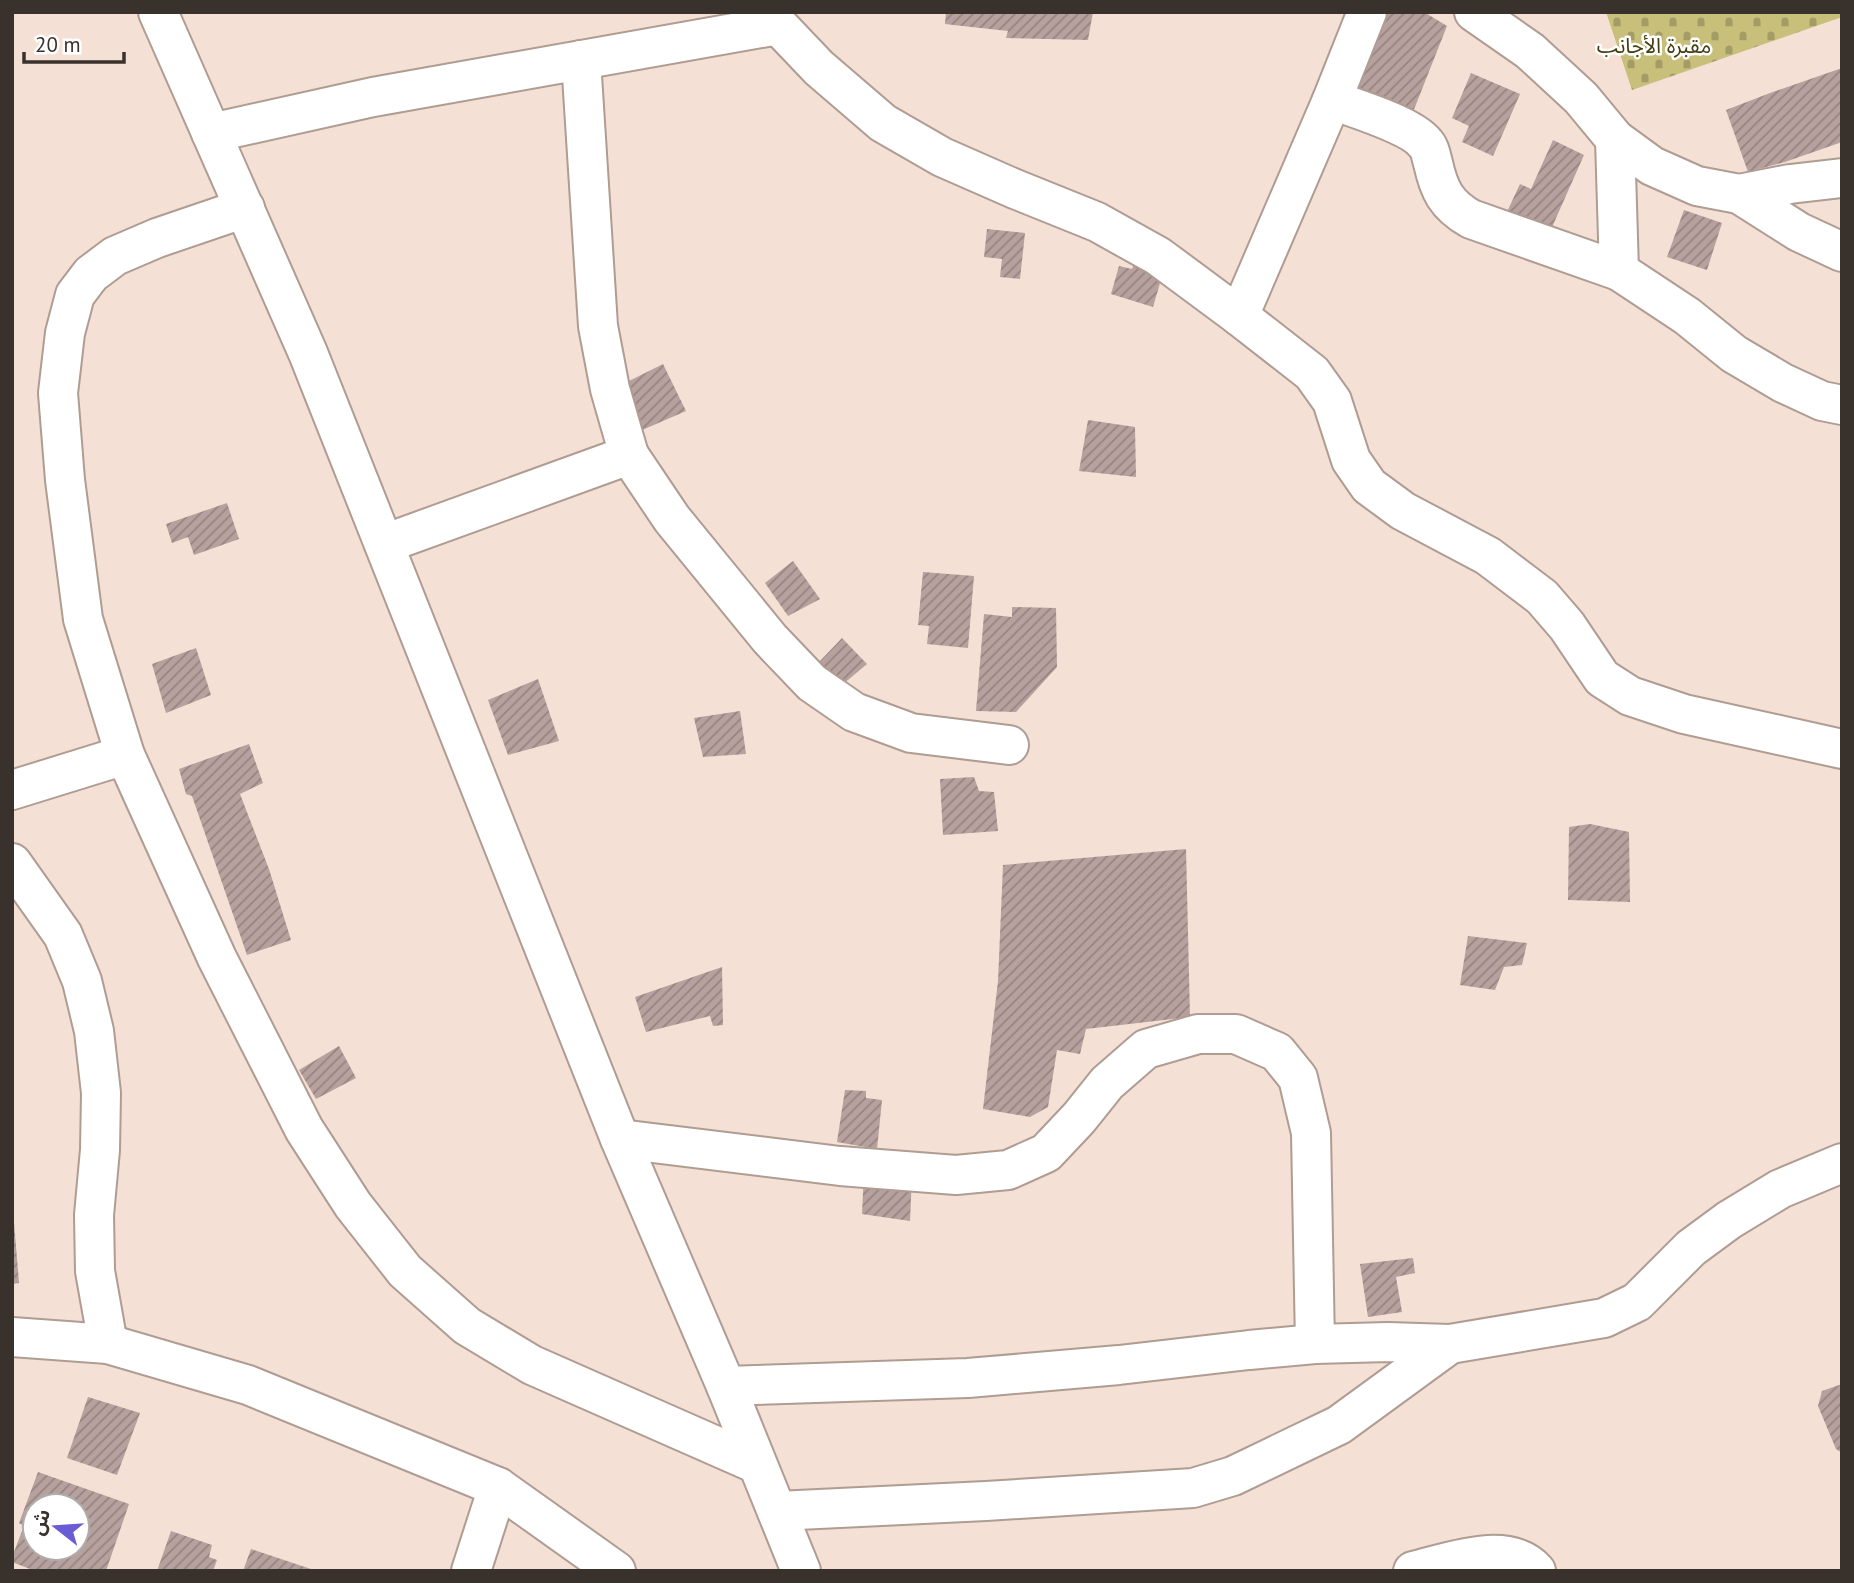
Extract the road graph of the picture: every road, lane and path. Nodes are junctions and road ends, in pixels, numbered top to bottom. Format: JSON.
{"nodes":[{"id":1,"x":158,"y":12,"type":"edge"},
{"id":2,"x":1367,"y":12,"type":"edge"},
{"id":3,"x":1474,"y":12,"type":"edge"},
{"id":4,"x":774,"y":18,"type":"edge"},
{"id":5,"x":581,"y":61,"type":"junction"},
{"id":6,"x":1332,"y":100,"type":"junction"},
{"id":7,"x":211,"y":133,"type":"junction"},
{"id":8,"x":1615,"y":139,"type":"junction"},
{"id":9,"x":1842,"y":178,"type":"edge"},
{"id":10,"x":1739,"y":194,"type":"junction"},
{"id":11,"x":245,"y":208,"type":"junction"},
{"id":12,"x":1842,"y":252,"type":"edge"},
{"id":13,"x":1619,"y":271,"type":"junction"},
{"id":14,"x":1239,"y":316,"type":"junction"},
{"id":15,"x":1842,"y":405,"type":"edge"},
{"id":16,"x":629,"y":455,"type":"junction"},
{"id":17,"x":384,"y":544,"type":"junction"},
{"id":18,"x":1009,"y":745,"type":"dead end"},
{"id":19,"x":1842,"y":749,"type":"edge"},
{"id":20,"x":115,"y":757,"type":"junction"},
{"id":21,"x":12,"y":790,"type":"edge"},
{"id":22,"x":18,"y":880,"type":"edge"},
{"id":23,"x":620,"y":1139,"type":"junction"},
{"id":24,"x":1842,"y":1163,"type":"edge"},
{"id":25,"x":12,"y":1337,"type":"edge"},
{"id":26,"x":1450,"y":1343,"type":"junction"},
{"id":27,"x":108,"y":1344,"type":"junction"},
{"id":28,"x":1315,"y":1344,"type":"junction"},
{"id":29,"x":726,"y":1386,"type":"junction"},
{"id":30,"x":757,"y":1464,"type":"junction"},
{"id":31,"x":498,"y":1487,"type":"junction"},
{"id":32,"x":797,"y":1551,"type":"edge"},
{"id":33,"x":471,"y":1571,"type":"edge"},
{"id":34,"x":616,"y":1571,"type":"edge"},
{"id":35,"x":1413,"y":1571,"type":"edge"},
{"id":36,"x":1536,"y":1571,"type":"edge"}],
"edges":[{"from":1,"to":7,"type":"street"},
{"from":2,"to":6,"type":"street"},
{"from":3,"to":8,"type":"street"},
{"from":4,"to":5,"type":"street"},
{"from":4,"to":14,"type":"street"},
{"from":5,"to":7,"type":"street"},
{"from":5,"to":16,"type":"street"},
{"from":6,"to":13,"type":"street"},
{"from":6,"to":14,"type":"street"},
{"from":7,"to":11,"type":"street"},
{"from":8,"to":10,"type":"street"},
{"from":8,"to":13,"type":"street"},
{"from":9,"to":10,"type":"street"},
{"from":10,"to":12,"type":"street"},
{"from":11,"to":17,"type":"street"},
{"from":11,"to":20,"type":"street"},
{"from":13,"to":15,"type":"street"},
{"from":14,"to":19,"type":"street"},
{"from":16,"to":17,"type":"street"},
{"from":16,"to":18,"type":"street"},
{"from":17,"to":23,"type":"street"},
{"from":20,"to":21,"type":"street"},
{"from":20,"to":30,"type":"street"},
{"from":22,"to":27,"type":"street"},
{"from":23,"to":28,"type":"street"},
{"from":23,"to":29,"type":"street"},
{"from":24,"to":26,"type":"street"},
{"from":25,"to":27,"type":"street"},
{"from":26,"to":28,"type":"street"},
{"from":26,"to":32,"type":"street"},
{"from":27,"to":31,"type":"street"},
{"from":28,"to":29,"type":"street"},
{"from":29,"to":30,"type":"street"},
{"from":30,"to":32,"type":"street"},
{"from":31,"to":33,"type":"street"},
{"from":31,"to":34,"type":"street"},
{"from":35,"to":36,"type":"street"}]}
